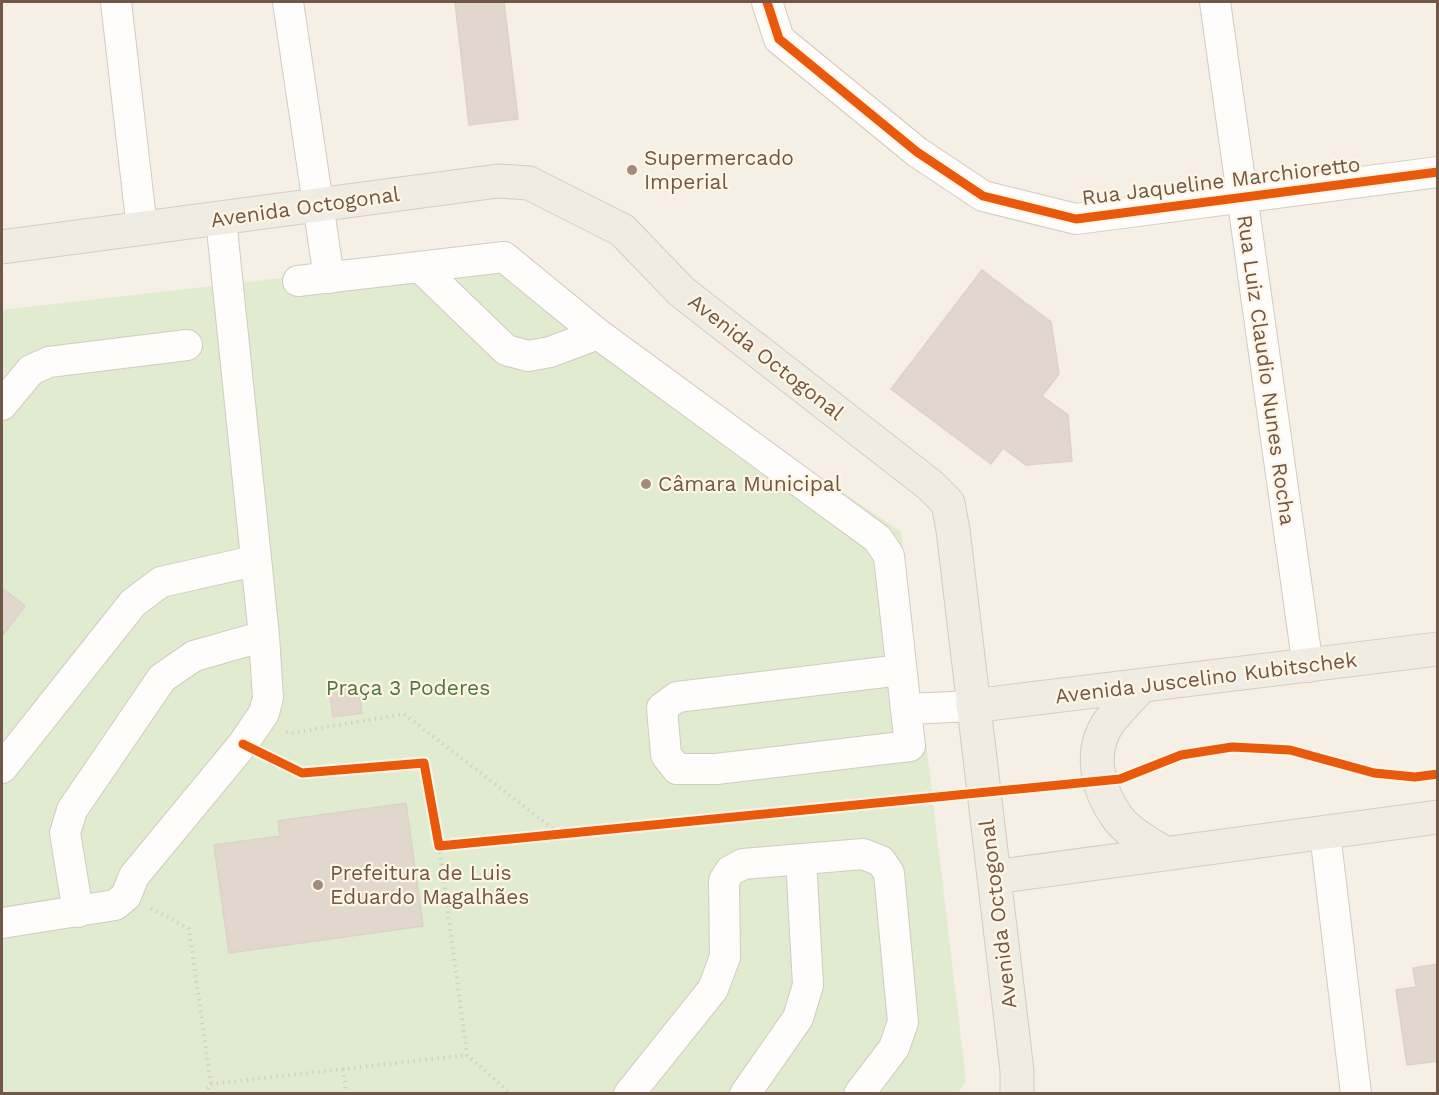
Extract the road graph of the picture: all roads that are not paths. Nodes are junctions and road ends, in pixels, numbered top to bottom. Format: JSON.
{"nodes":[{"id":1,"x":116,"y":2,"type":"edge"},
{"id":2,"x":288,"y":2,"type":"edge"},
{"id":3,"x":767,"y":2,"type":"edge"},
{"id":4,"x":1215,"y":2,"type":"edge"},
{"id":5,"x":1437,"y":172,"type":"edge"},
{"id":6,"x":1242,"y":197,"type":"junction"},
{"id":7,"x":316,"y":207,"type":"junction"},
{"id":8,"x":221,"y":219,"type":"junction"},
{"id":9,"x":142,"y":229,"type":"junction"},
{"id":10,"x":2,"y":247,"type":"edge"},
{"id":11,"x":420,"y":267,"type":"junction"},
{"id":12,"x":328,"y":278,"type":"junction"},
{"id":13,"x":298,"y":281,"type":"dead end"},
{"id":14,"x":597,"y":334,"type":"junction"},
{"id":15,"x":187,"y":345,"type":"dead end"},
{"id":16,"x":2,"y":405,"type":"edge"},
{"id":17,"x":254,"y":561,"type":"junction"},
{"id":18,"x":264,"y":636,"type":"junction"},
{"id":19,"x":1437,"y":649,"type":"edge"},
{"id":20,"x":1308,"y":667,"type":"junction"},
{"id":21,"x":901,"y":670,"type":"junction"},
{"id":22,"x":1140,"y":687,"type":"junction"},
{"id":23,"x":973,"y":706,"type":"junction"},
{"id":24,"x":907,"y":709,"type":"junction"},
{"id":25,"x":2,"y":768,"type":"edge"},
{"id":26,"x":1437,"y":817,"type":"edge"},
{"id":27,"x":1325,"y":832,"type":"junction"},
{"id":28,"x":1166,"y":854,"type":"junction"},
{"id":29,"x":801,"y":859,"type":"junction"},
{"id":30,"x":994,"y":877,"type":"junction"},
{"id":31,"x":78,"y":912,"type":"junction"},
{"id":32,"x":2,"y":923,"type":"edge"},
{"id":33,"x":629,"y":1094,"type":"edge"},
{"id":34,"x":745,"y":1094,"type":"edge"},
{"id":35,"x":859,"y":1094,"type":"edge"},
{"id":36,"x":1017,"y":1094,"type":"edge"},
{"id":37,"x":1356,"y":1094,"type":"edge"}],
"edges":[{"from":1,"to":9,"type":"street"},
{"from":2,"to":7,"type":"street"},
{"from":3,"to":6,"type":"street","name":"Rua Jaqueline Marchioretto"},
{"from":4,"to":6,"type":"street","name":"Rua Luiz Claudio Nunes Rocha"},
{"from":5,"to":6,"type":"street","name":"Rua Jaqueline Marchioretto"},
{"from":6,"to":20,"type":"street","name":"Rua Luiz Claudio Nunes Rocha"},
{"from":7,"to":8,"type":"main road","name":"Avenida Octogonal"},
{"from":7,"to":12,"type":"street"},
{"from":7,"to":23,"type":"main road","name":"Avenida Octogonal"},
{"from":8,"to":9,"type":"main road","name":"Avenida Octogonal"},
{"from":8,"to":17,"type":"street"},
{"from":9,"to":10,"type":"main road","name":"Avenida Octogonal"},
{"from":11,"to":12,"type":"street"},
{"from":11,"to":14,"type":"street"},
{"from":11,"to":14,"type":"street"},
{"from":12,"to":13,"type":"street"},
{"from":14,"to":21,"type":"street"},
{"from":15,"to":16,"type":"street"},
{"from":17,"to":18,"type":"street"},
{"from":17,"to":25,"type":"street"},
{"from":18,"to":31,"type":"street"},
{"from":18,"to":31,"type":"street"},
{"from":19,"to":20,"type":"main road","name":"Avenida Juscelino Kubitschek"},
{"from":20,"to":22,"type":"main road","name":"Avenida Juscelino Kubitschek"},
{"from":21,"to":24,"type":"street"},
{"from":21,"to":24,"type":"street"},
{"from":22,"to":23,"type":"main road","name":"Avenida Juscelino Kubitschek"},
{"from":22,"to":28,"type":"main road"},
{"from":23,"to":24,"type":"street"},
{"from":23,"to":30,"type":"main road","name":"Avenida Octogonal"},
{"from":26,"to":27,"type":"main road"},
{"from":27,"to":28,"type":"main road"},
{"from":27,"to":37,"type":"street"},
{"from":28,"to":30,"type":"main road"},
{"from":29,"to":33,"type":"street"},
{"from":29,"to":34,"type":"street"},
{"from":29,"to":35,"type":"street"},
{"from":30,"to":36,"type":"main road","name":"Avenida Octogonal"},
{"from":31,"to":32,"type":"street"}]}
